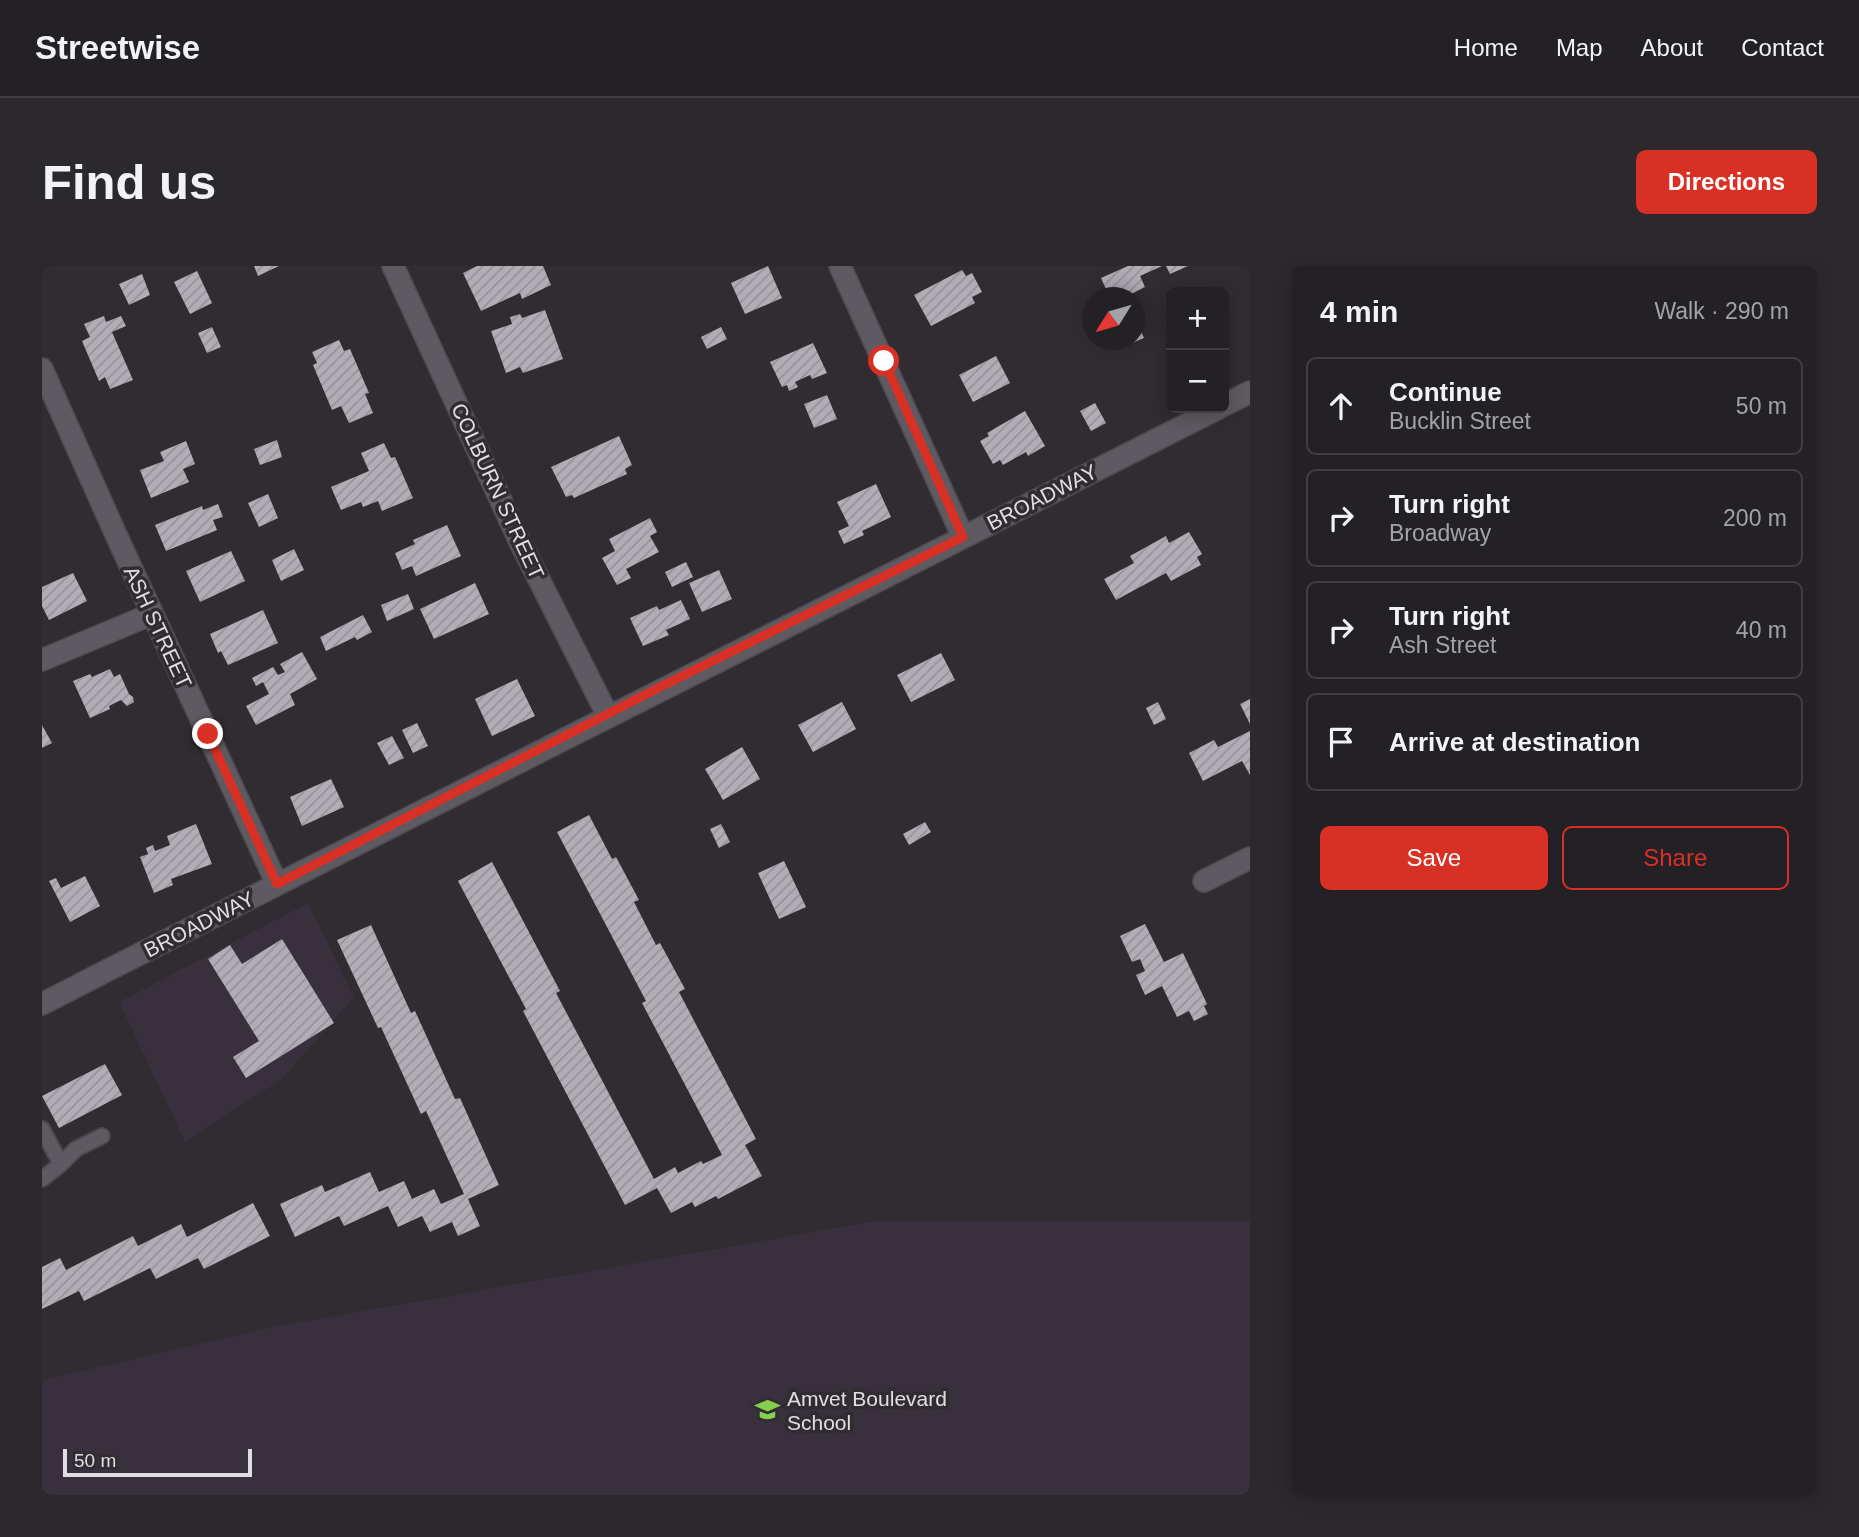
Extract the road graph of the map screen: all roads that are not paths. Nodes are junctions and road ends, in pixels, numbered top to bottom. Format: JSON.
{"nodes":[{"id":1,"x":393,"y":266,"type":"edge"},
{"id":2,"x":840,"y":266,"type":"edge"},
{"id":3,"x":42,"y":369,"type":"edge"},
{"id":4,"x":1250,"y":392,"type":"edge"},
{"id":5,"x":1229,"y":402,"type":"edge"},
{"id":6,"x":1209,"y":413,"type":"edge"},
{"id":7,"x":963,"y":537,"type":"junction"},
{"id":8,"x":152,"y":614,"type":"junction"},
{"id":9,"x":42,"y":660,"type":"edge"},
{"id":10,"x":607,"y":715,"type":"junction"},
{"id":11,"x":1250,"y":858,"type":"edge"},
{"id":12,"x":1204,"y":881,"type":"dead end"},
{"id":13,"x":277,"y":884,"type":"junction"},
{"id":14,"x":42,"y":1004,"type":"edge"},
{"id":15,"x":42,"y":1129,"type":"edge"},
{"id":16,"x":102,"y":1136,"type":"dead end"},
{"id":17,"x":61,"y":1164,"type":"junction"},
{"id":18,"x":42,"y":1179,"type":"edge"}],
"edges":[{"from":1,"to":10,"type":"street","name":"COLBURN STREET"},
{"from":2,"to":7,"type":"street"},
{"from":3,"to":8,"type":"street","name":"ASH STREET"},
{"from":4,"to":5,"type":"street"},
{"from":6,"to":7,"type":"street","name":"BROADWAY"},
{"from":7,"to":10,"type":"street","name":"BROADWAY"},
{"from":8,"to":9,"type":"street"},
{"from":8,"to":13,"type":"street","name":"ASH STREET"},
{"from":10,"to":13,"type":"street","name":"BROADWAY"},
{"from":11,"to":12,"type":"street"},
{"from":13,"to":14,"type":"street","name":"BROADWAY"},
{"from":15,"to":17,"type":"lane"},
{"from":16,"to":17,"type":"lane"},
{"from":17,"to":18,"type":"lane"}]}
